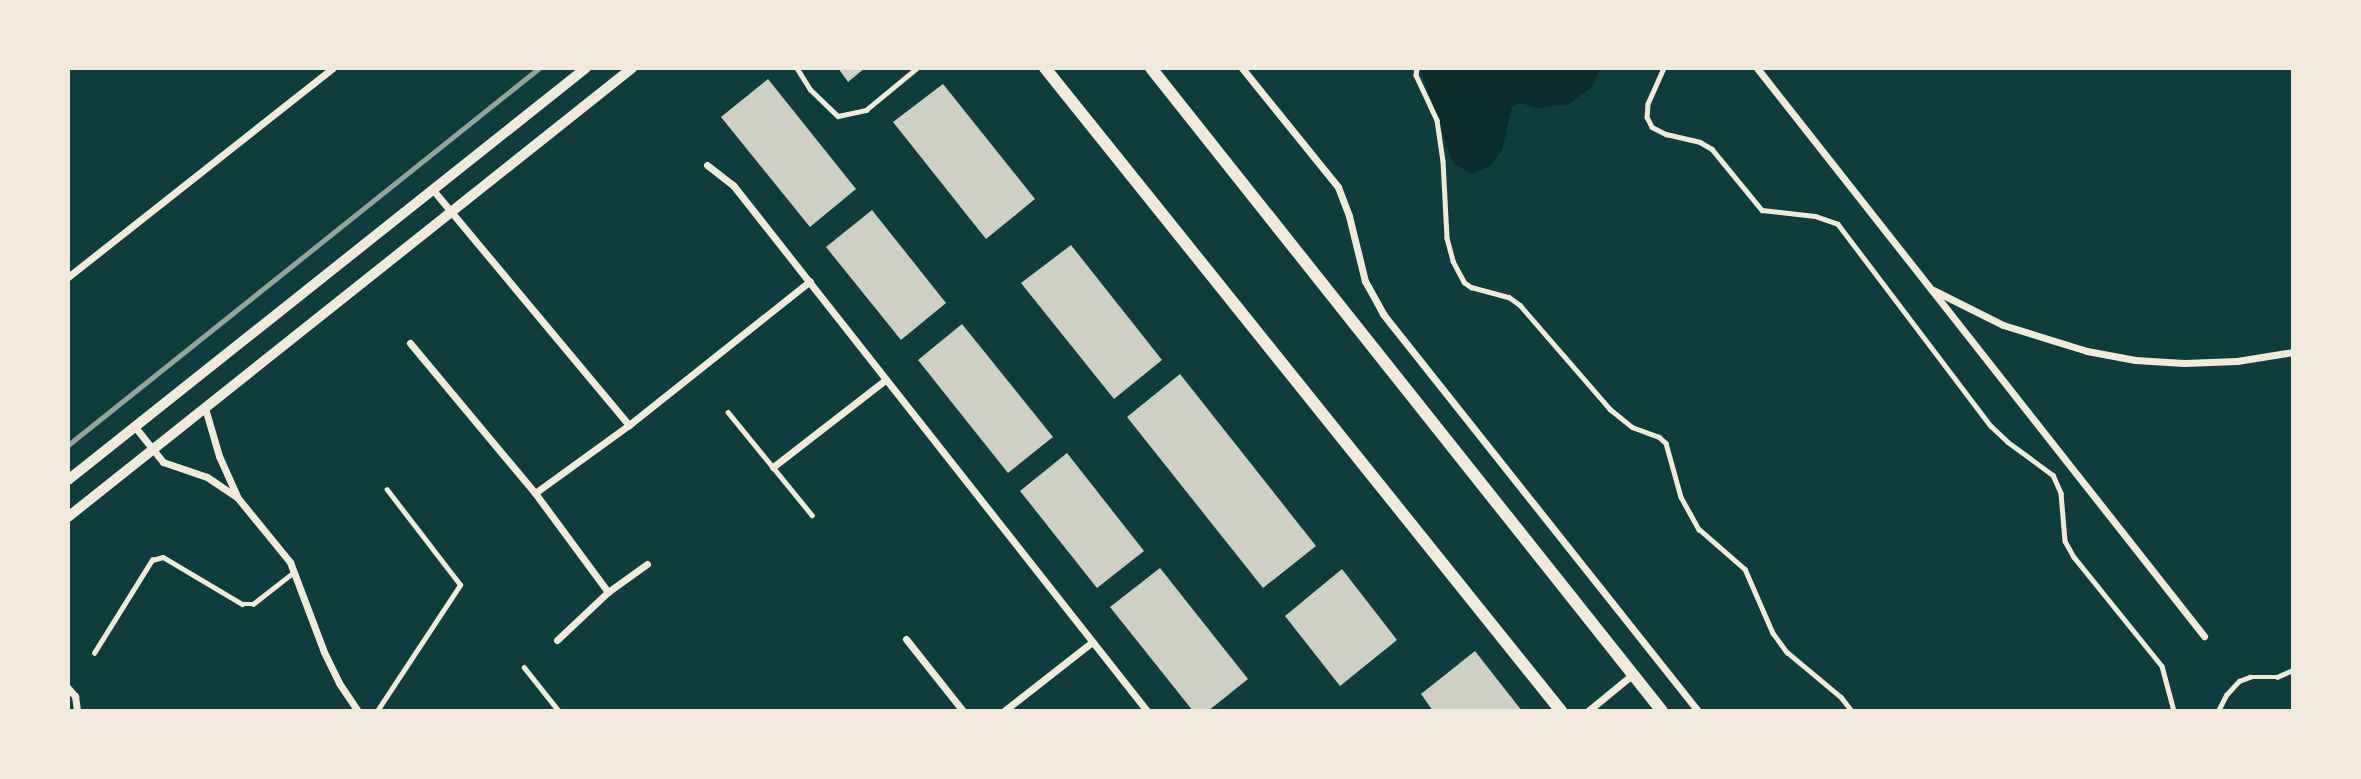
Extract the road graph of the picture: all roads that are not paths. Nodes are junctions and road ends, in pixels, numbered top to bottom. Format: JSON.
{"nodes":[{"id":1,"x":332,"y":68,"type":"edge"},
{"id":2,"x":586,"y":68,"type":"edge"},
{"id":3,"x":632,"y":68,"type":"edge"},
{"id":4,"x":797,"y":68,"type":"edge"},
{"id":5,"x":917,"y":68,"type":"edge"},
{"id":6,"x":1045,"y":68,"type":"edge"},
{"id":7,"x":1151,"y":68,"type":"edge"},
{"id":8,"x":1242,"y":68,"type":"edge"},
{"id":9,"x":1417,"y":68,"type":"edge"},
{"id":10,"x":1664,"y":68,"type":"edge"},
{"id":11,"x":1756,"y":68,"type":"edge"},
{"id":12,"x":707,"y":165,"type":"dead end"},
{"id":13,"x":433,"y":190,"type":"junction"},
{"id":14,"x":451,"y":213,"type":"junction"},
{"id":15,"x":68,"y":277,"type":"edge"},
{"id":16,"x":810,"y":281,"type":"junction"},
{"id":17,"x":1929,"y":288,"type":"junction"},
{"id":18,"x":410,"y":344,"type":"dead end"},
{"id":19,"x":2293,"y":352,"type":"edge"},
{"id":20,"x":886,"y":380,"type":"junction"},
{"id":21,"x":205,"y":408,"type":"junction"},
{"id":22,"x":728,"y":412,"type":"dead end"},
{"id":23,"x":629,"y":425,"type":"junction"},
{"id":24,"x":135,"y":427,"type":"junction"},
{"id":25,"x":152,"y":450,"type":"junction"},
{"id":26,"x":773,"y":467,"type":"junction"},
{"id":27,"x":68,"y":480,"type":"edge"},
{"id":28,"x":387,"y":490,"type":"dead end"},
{"id":29,"x":535,"y":493,"type":"junction"},
{"id":30,"x":237,"y":497,"type":"junction"},
{"id":31,"x":812,"y":515,"type":"dead end"},
{"id":32,"x":68,"y":517,"type":"edge"},
{"id":33,"x":647,"y":564,"type":"dead end"},
{"id":34,"x":294,"y":572,"type":"junction"},
{"id":35,"x":608,"y":592,"type":"junction"},
{"id":36,"x":2204,"y":636,"type":"dead end"},
{"id":37,"x":906,"y":639,"type":"dead end"},
{"id":38,"x":557,"y":640,"type":"dead end"},
{"id":39,"x":1092,"y":642,"type":"junction"},
{"id":40,"x":94,"y":653,"type":"dead end"},
{"id":41,"x":524,"y":667,"type":"dead end"},
{"id":42,"x":2293,"y":670,"type":"edge"},
{"id":43,"x":1633,"y":674,"type":"junction"},
{"id":44,"x":68,"y":688,"type":"edge"},
{"id":45,"x":76,"y":711,"type":"edge"},
{"id":46,"x":358,"y":711,"type":"edge"},
{"id":47,"x":377,"y":711,"type":"edge"},
{"id":48,"x":559,"y":711,"type":"edge"},
{"id":49,"x":963,"y":711,"type":"edge"},
{"id":50,"x":1004,"y":711,"type":"edge"},
{"id":51,"x":1147,"y":711,"type":"edge"},
{"id":52,"x":1561,"y":711,"type":"edge"},
{"id":53,"x":1588,"y":711,"type":"edge"},
{"id":54,"x":1661,"y":711,"type":"edge"},
{"id":55,"x":1698,"y":711,"type":"edge"},
{"id":56,"x":1852,"y":711,"type":"edge"},
{"id":57,"x":2174,"y":711,"type":"edge"},
{"id":58,"x":2218,"y":711,"type":"edge"}],
"edges":[{"from":1,"to":15,"type":"street"},
{"from":2,"to":13,"type":"street"},
{"from":3,"to":14,"type":"street"},
{"from":4,"to":5,"type":"lane"},
{"from":6,"to":52,"type":"main road"},
{"from":7,"to":43,"type":"main road"},
{"from":8,"to":55,"type":"street"},
{"from":9,"to":56,"type":"lane"},
{"from":10,"to":57,"type":"lane"},
{"from":11,"to":17,"type":"street"},
{"from":12,"to":16,"type":"street"},
{"from":13,"to":14,"type":"street"},
{"from":13,"to":24,"type":"street"},
{"from":14,"to":21,"type":"street"},
{"from":14,"to":23,"type":"street"},
{"from":16,"to":20,"type":"street"},
{"from":16,"to":23,"type":"street"},
{"from":17,"to":19,"type":"street"},
{"from":17,"to":36,"type":"street"},
{"from":18,"to":29,"type":"street"},
{"from":20,"to":26,"type":"street"},
{"from":20,"to":39,"type":"street"},
{"from":21,"to":25,"type":"street"},
{"from":21,"to":30,"type":"street"},
{"from":22,"to":26,"type":"lane"},
{"from":23,"to":29,"type":"street"},
{"from":24,"to":25,"type":"street"},
{"from":24,"to":27,"type":"street"},
{"from":25,"to":30,"type":"street"},
{"from":25,"to":32,"type":"street"},
{"from":26,"to":31,"type":"lane"},
{"from":28,"to":47,"type":"lane"},
{"from":29,"to":35,"type":"street"},
{"from":30,"to":34,"type":"street"},
{"from":33,"to":35,"type":"street"},
{"from":34,"to":40,"type":"lane"},
{"from":34,"to":46,"type":"street"},
{"from":35,"to":38,"type":"street"},
{"from":37,"to":49,"type":"street"},
{"from":39,"to":50,"type":"street"},
{"from":39,"to":51,"type":"street"},
{"from":41,"to":48,"type":"lane"},
{"from":42,"to":58,"type":"lane"},
{"from":43,"to":53,"type":"street"},
{"from":43,"to":54,"type":"main road"},
{"from":44,"to":45,"type":"street"}]}
